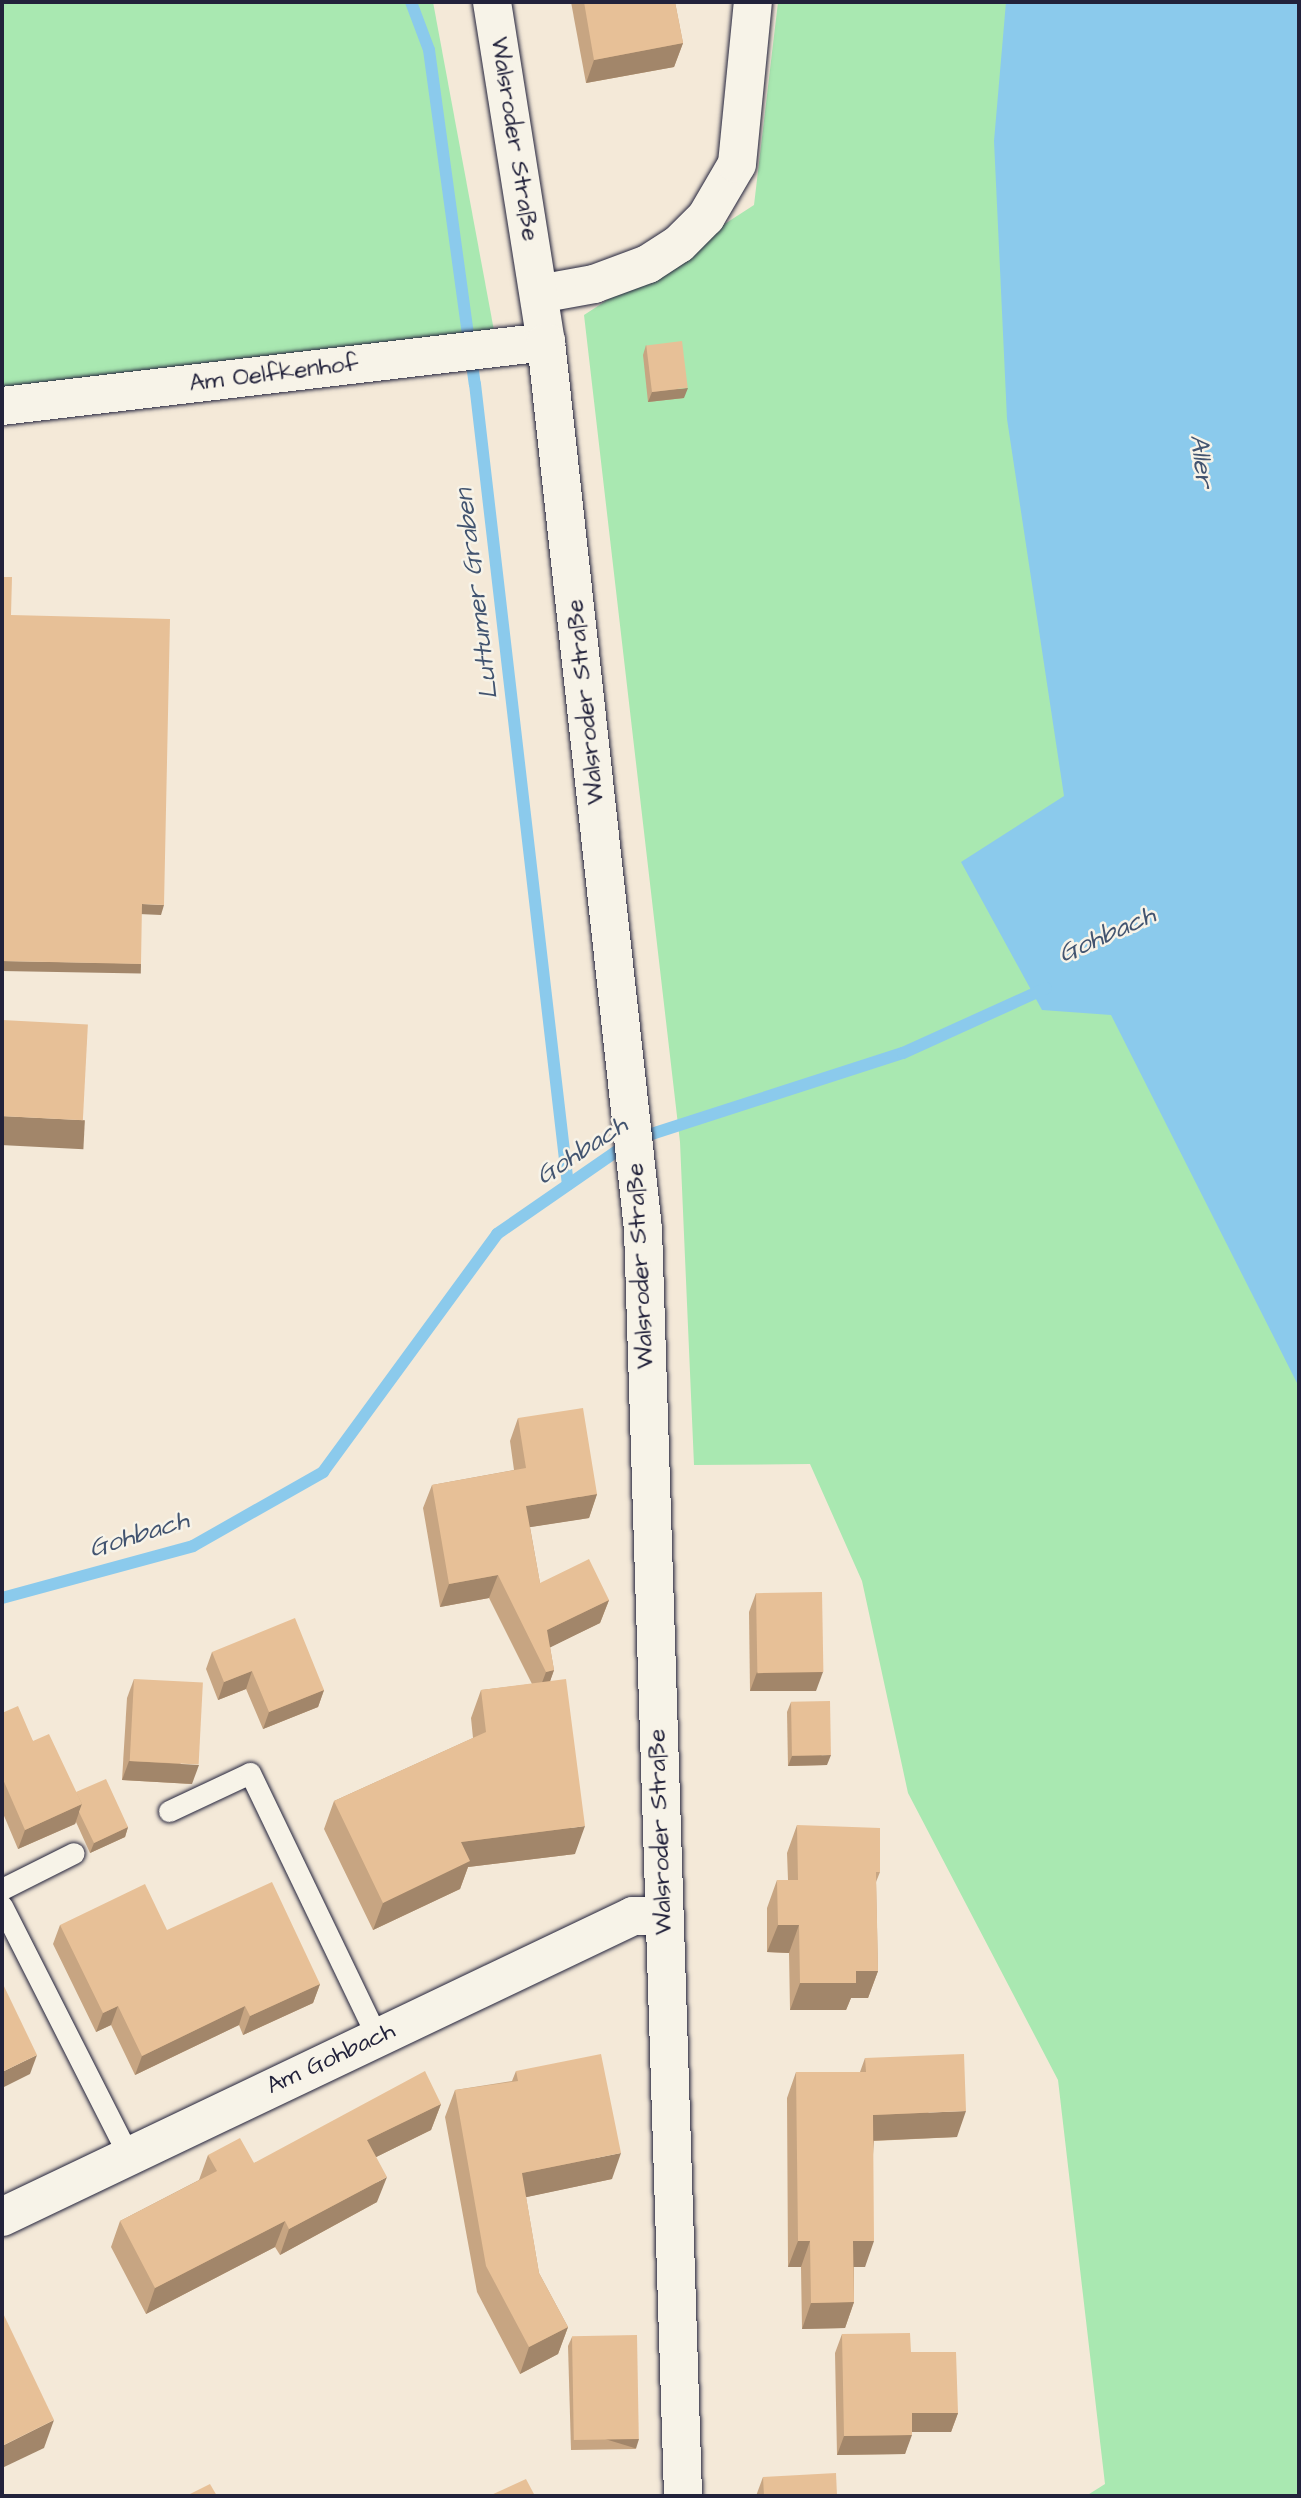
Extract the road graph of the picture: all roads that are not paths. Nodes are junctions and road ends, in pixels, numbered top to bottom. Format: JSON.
{"nodes":[{"id":1,"x":492,"y":2,"type":"edge"},
{"id":2,"x":753,"y":2,"type":"edge"},
{"id":3,"x":539,"y":294,"type":"junction"},
{"id":4,"x":546,"y":342,"type":"junction"},
{"id":5,"x":2,"y":406,"type":"edge"},
{"id":6,"x":169,"y":1811,"type":"dead end"},
{"id":7,"x":75,"y":1853,"type":"dead end"},
{"id":8,"x":2,"y":1889,"type":"edge"},
{"id":9,"x":2,"y":1906,"type":"edge"},
{"id":10,"x":664,"y":1916,"type":"junction"},
{"id":11,"x":377,"y":2037,"type":"junction"},
{"id":12,"x":128,"y":2154,"type":"junction"},
{"id":13,"x":2,"y":2217,"type":"edge"},
{"id":14,"x":683,"y":2496,"type":"edge"}],
"edges":[{"from":1,"to":3,"type":"main road","name":"Walsroder Straße"},
{"from":2,"to":3,"type":"main road"},
{"from":3,"to":4,"type":"main road","name":"Walsroder Straße"},
{"from":4,"to":5,"type":"main road","name":"Am Oelfkenhof"},
{"from":4,"to":10,"type":"main road","name":"Walsroder Straße"},
{"from":6,"to":11,"type":"lane"},
{"from":7,"to":8,"type":"lane"},
{"from":9,"to":12,"type":"lane"},
{"from":10,"to":11,"type":"main road","name":"Am Gohbach"},
{"from":10,"to":14,"type":"main road","name":"Walsroder Straße"},
{"from":11,"to":12,"type":"main road","name":"Am Gohbach"},
{"from":12,"to":13,"type":"main road","name":"Am Gohbach"}]}
